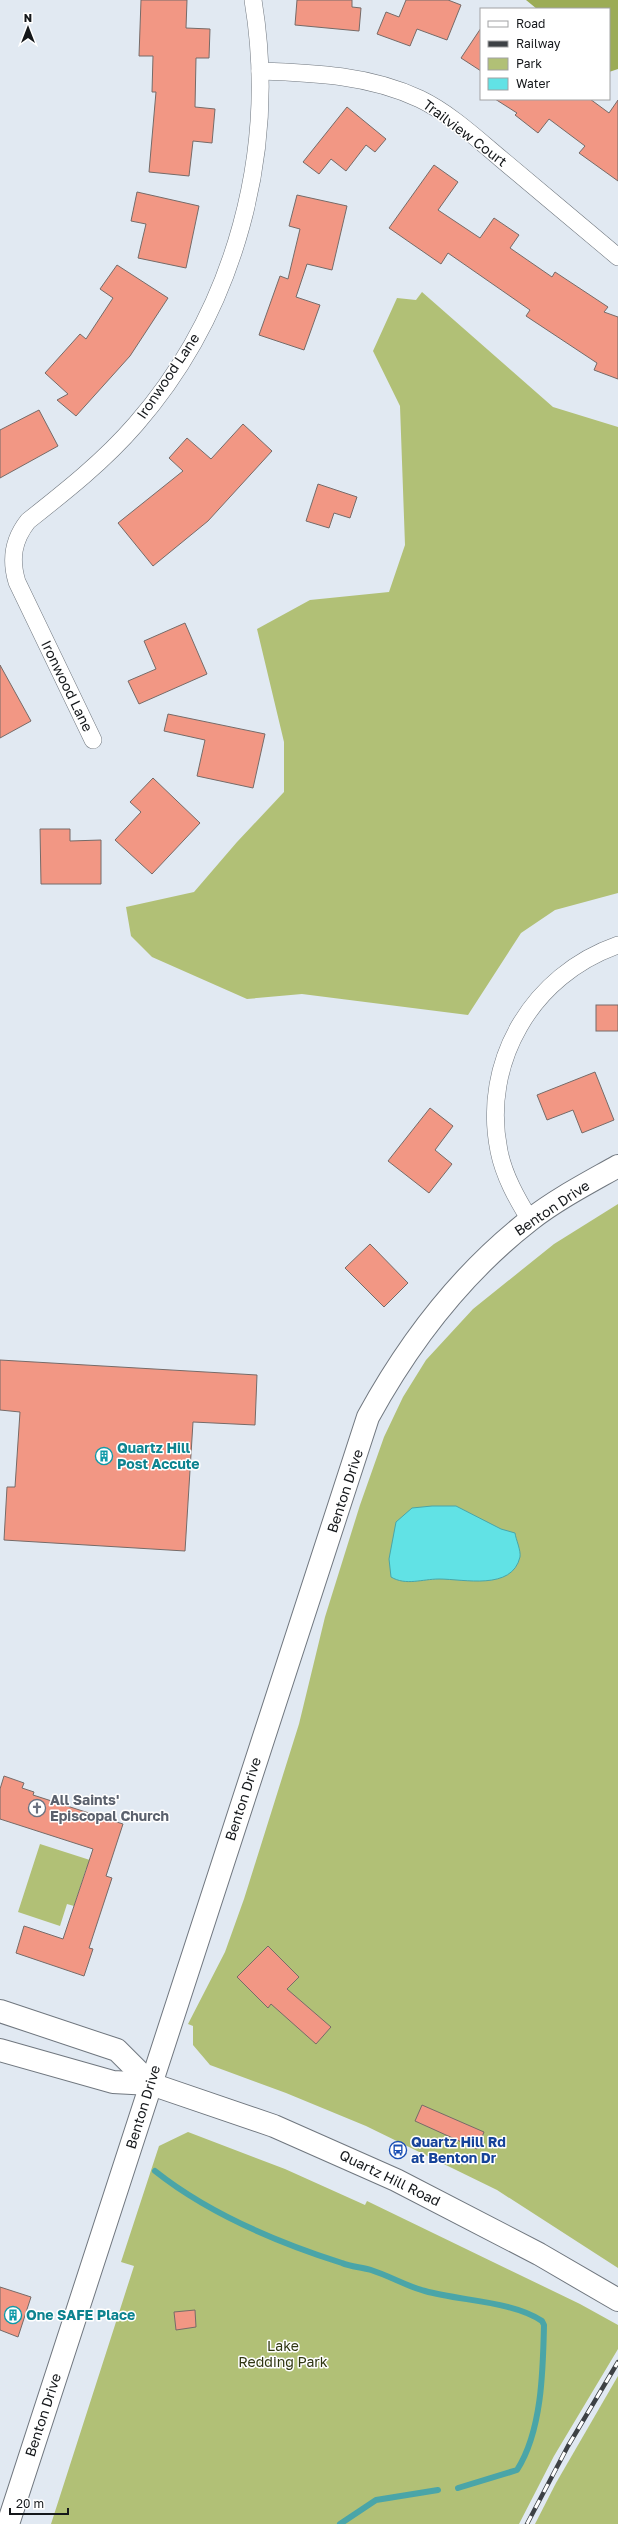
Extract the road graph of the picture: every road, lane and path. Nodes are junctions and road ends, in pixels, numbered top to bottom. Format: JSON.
{"nodes":[{"id":1,"x":253,"y":0,"type":"edge"},
{"id":2,"x":260,"y":71,"type":"junction"},
{"id":3,"x":618,"y":257,"type":"edge"},
{"id":4,"x":93,"y":740,"type":"dead end"},
{"id":5,"x":618,"y":945,"type":"edge"},
{"id":6,"x":618,"y":1166,"type":"edge"},
{"id":7,"x":530,"y":1220,"type":"junction"},
{"id":8,"x":0,"y":2011,"type":"edge"},
{"id":9,"x":0,"y":2050,"type":"edge"},
{"id":10,"x":151,"y":2084,"type":"junction"},
{"id":11,"x":618,"y":2300,"type":"edge"},
{"id":12,"x":8,"y":2524,"type":"edge"}],
"edges":[{"from":1,"to":2,"type":"street","name":"Ironwood Lane"},
{"from":2,"to":3,"type":"street","name":"Trailview Court"},
{"from":2,"to":4,"type":"street","name":"Ironwood Lane"},
{"from":5,"to":7,"type":"street"},
{"from":6,"to":7,"type":"street","name":"Benton Drive"},
{"from":7,"to":10,"type":"street","name":"Benton Drive"},
{"from":8,"to":10,"type":"street","name":"Quartz Hill Road"},
{"from":9,"to":10,"type":"street","name":"Quartz Hill Road"},
{"from":10,"to":11,"type":"street","name":"Quartz Hill Road"},
{"from":10,"to":12,"type":"street","name":"Benton Drive"}]}
